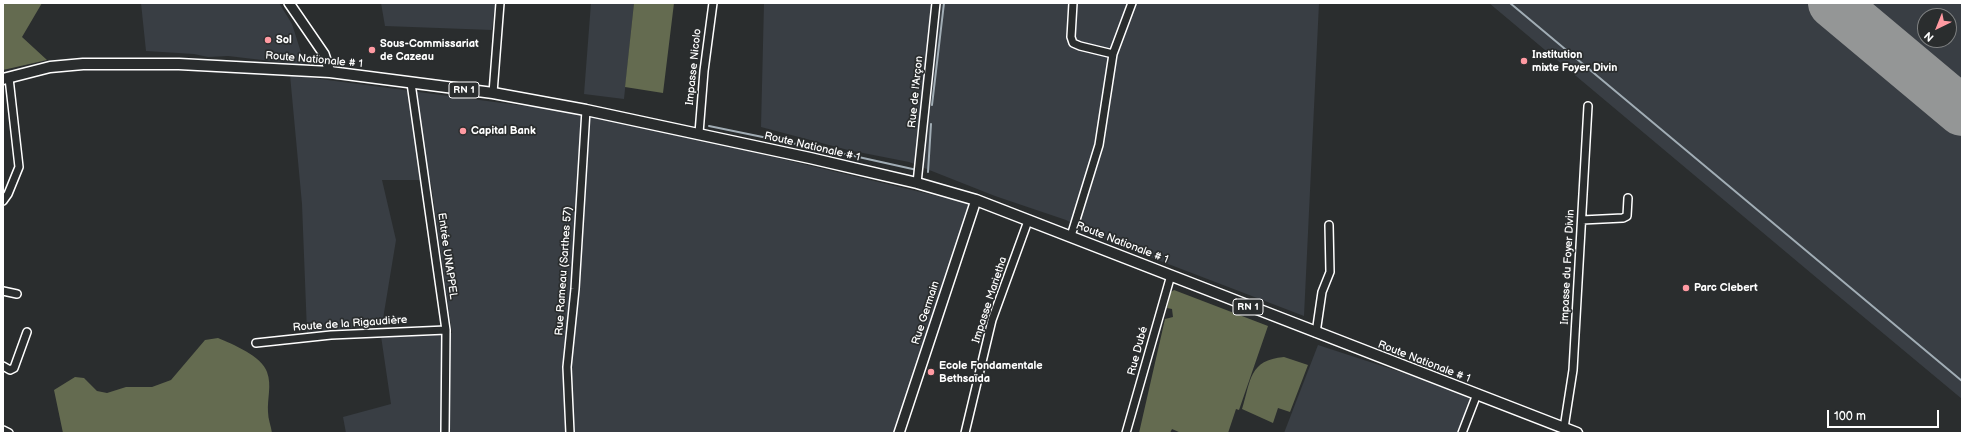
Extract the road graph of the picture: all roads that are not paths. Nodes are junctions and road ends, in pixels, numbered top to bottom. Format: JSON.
{"nodes":[{"id":1,"x":289,"y":3,"type":"edge"},
{"id":2,"x":500,"y":3,"type":"edge"},
{"id":3,"x":713,"y":3,"type":"edge"},
{"id":4,"x":936,"y":3,"type":"edge"},
{"id":5,"x":1073,"y":3,"type":"edge"},
{"id":6,"x":1132,"y":3,"type":"edge"},
{"id":7,"x":1113,"y":54,"type":"junction"},
{"id":8,"x":330,"y":72,"type":"junction"},
{"id":9,"x":6,"y":78,"type":"edge"},
{"id":10,"x":411,"y":83,"type":"junction"},
{"id":11,"x":493,"y":94,"type":"junction"},
{"id":12,"x":1588,"y":106,"type":"dead end"},
{"id":13,"x":586,"y":110,"type":"junction"},
{"id":14,"x":699,"y":133,"type":"junction"},
{"id":15,"x":917,"y":183,"type":"junction"},
{"id":16,"x":1628,"y":198,"type":"dead end"},
{"id":17,"x":976,"y":200,"type":"junction"},
{"id":18,"x":3,"y":201,"type":"edge"},
{"id":19,"x":1582,"y":220,"type":"junction"},
{"id":20,"x":1028,"y":221,"type":"junction"},
{"id":21,"x":1329,"y":225,"type":"dead end"},
{"id":22,"x":1071,"y":236,"type":"junction"},
{"id":23,"x":1170,"y":275,"type":"junction"},
{"id":24,"x":3,"y":291,"type":"edge"},
{"id":25,"x":17,"y":294,"type":"dead end"},
{"id":26,"x":446,"y":330,"type":"junction"},
{"id":27,"x":27,"y":332,"type":"dead end"},
{"id":28,"x":1316,"y":333,"type":"junction"},
{"id":29,"x":256,"y":343,"type":"dead end"},
{"id":30,"x":3,"y":366,"type":"edge"},
{"id":31,"x":1477,"y":394,"type":"junction"},
{"id":32,"x":1564,"y":428,"type":"junction"},
{"id":33,"x":3,"y":430,"type":"edge"},
{"id":34,"x":9,"y":433,"type":"edge"},
{"id":35,"x":445,"y":433,"type":"edge"},
{"id":36,"x":570,"y":433,"type":"edge"},
{"id":37,"x":899,"y":433,"type":"edge"},
{"id":38,"x":965,"y":433,"type":"edge"},
{"id":39,"x":1126,"y":433,"type":"edge"},
{"id":40,"x":1462,"y":433,"type":"edge"},
{"id":41,"x":1577,"y":433,"type":"edge"}],
"edges":[{"from":1,"to":8,"type":"street"},
{"from":2,"to":11,"type":"street"},
{"from":3,"to":14,"type":"street","name":"Impasse Nicolo"},
{"from":4,"to":15,"type":"street","name":"Rue de l'Arçon"},
{"from":5,"to":7,"type":"street"},
{"from":6,"to":7,"type":"street"},
{"from":7,"to":22,"type":"street"},
{"from":8,"to":9,"type":"main road","name":"Route Nationale # 1","number":"RN 1"},
{"from":8,"to":10,"type":"main road","name":"Route Nationale # 1","number":"RN 1"},
{"from":9,"to":18,"type":"street"},
{"from":10,"to":11,"type":"main road","name":"Route Nationale # 1","number":"RN 1"},
{"from":10,"to":26,"type":"street","name":"Entrée UNAPPEL"},
{"from":11,"to":13,"type":"main road","name":"Route Nationale # 1","number":"RN 1"},
{"from":12,"to":19,"type":"street","name":"Impasse du Foyer Divin"},
{"from":13,"to":14,"type":"main road","name":"Route Nationale # 1","number":"RN 1"},
{"from":13,"to":36,"type":"street","name":"Rue Rameau (Sarthes 57)"},
{"from":14,"to":15,"type":"main road","name":"Route Nationale # 1","number":"RN 1"},
{"from":15,"to":17,"type":"main road","name":"Route Nationale # 1","number":"RN 1"},
{"from":16,"to":19,"type":"street"},
{"from":17,"to":20,"type":"main road","name":"Route Nationale # 1","number":"RN 1"},
{"from":17,"to":37,"type":"street","name":"Rue Germain"},
{"from":19,"to":32,"type":"street","name":"Impasse du Foyer Divin"},
{"from":20,"to":22,"type":"main road","name":"Route Nationale # 1","number":"RN 1"},
{"from":20,"to":38,"type":"street","name":"Impasse Marietha"},
{"from":21,"to":28,"type":"street"},
{"from":22,"to":23,"type":"main road","name":"Route Nationale # 1","number":"RN 1"},
{"from":23,"to":28,"type":"main road","name":"Route Nationale # 1","number":"RN 1"},
{"from":23,"to":39,"type":"street","name":"Rue Dubé"},
{"from":24,"to":25,"type":"street"},
{"from":26,"to":29,"type":"street","name":"Route de la Rigaudière"},
{"from":26,"to":35,"type":"street","name":"Entrée UNAPPEL"},
{"from":27,"to":30,"type":"street"},
{"from":28,"to":31,"type":"main road","name":"Route Nationale # 1","number":"RN 1"},
{"from":31,"to":32,"type":"main road","name":"Route Nationale # 1","number":"RN 1"},
{"from":31,"to":40,"type":"street"},
{"from":32,"to":41,"type":"main road","name":"Route Nationale # 1","number":"RN 1"},
{"from":33,"to":34,"type":"street"}]}
